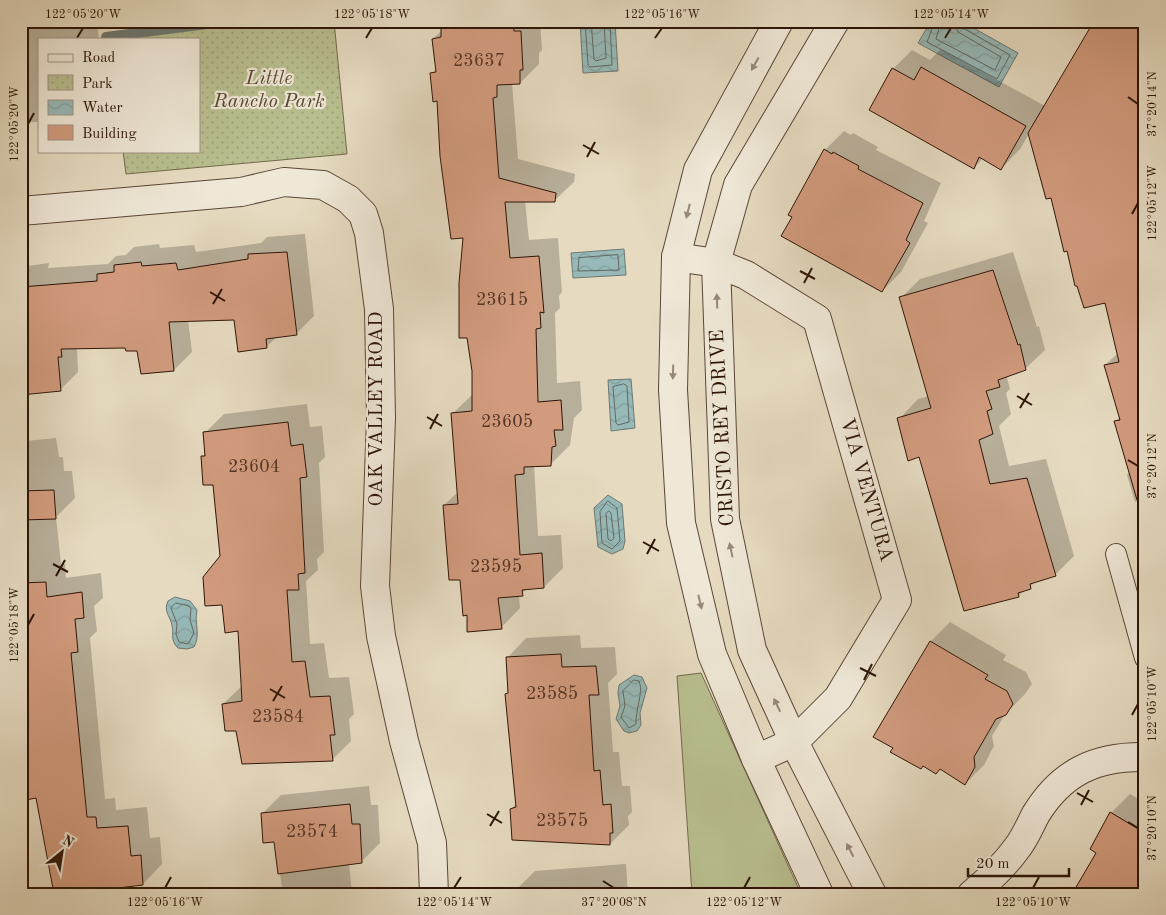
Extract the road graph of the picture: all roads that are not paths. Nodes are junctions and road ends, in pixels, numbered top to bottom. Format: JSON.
{"nodes":[{"id":1,"x":779,"y":21,"type":"edge"},
{"id":2,"x":835,"y":21,"type":"edge"},
{"id":3,"x":21,"y":211,"type":"edge"},
{"id":4,"x":676,"y":257,"type":"junction"},
{"id":5,"x":716,"y":263,"type":"junction"},
{"id":6,"x":1116,"y":554,"type":"dead end"},
{"id":7,"x":1145,"y":658,"type":"edge"},
{"id":8,"x":794,"y":742,"type":"junction"},
{"id":9,"x":1145,"y":757,"type":"edge"},
{"id":10,"x":756,"y":759,"type":"junction"},
{"id":11,"x":434,"y":894,"type":"edge"},
{"id":12,"x":819,"y":894,"type":"edge"},
{"id":13,"x":872,"y":894,"type":"edge"},
{"id":14,"x":972,"y":894,"type":"edge"}],
"edges":[{"from":1,"to":4,"type":"street","one_way":true},
{"from":2,"to":5,"type":"street","name":"CRISTO REY DRIVE"},
{"from":3,"to":11,"type":"street","name":"OAK VALLEY ROAD"},
{"from":4,"to":5,"type":"street","name":"VIA VENTURA"},
{"from":4,"to":10,"type":"street","one_way":true},
{"from":8,"to":5,"type":"street","name":"CRISTO REY DRIVE","one_way":true},
{"from":5,"to":8,"type":"street","name":"VIA VENTURA"},
{"from":6,"to":7,"type":"lane"},
{"from":8,"to":10,"type":"street","name":"VIA VENTURA"},
{"from":13,"to":8,"type":"street","name":"CRISTO REY DRIVE","one_way":true},
{"from":9,"to":14,"type":"street"},
{"from":10,"to":12,"type":"street"}]}
